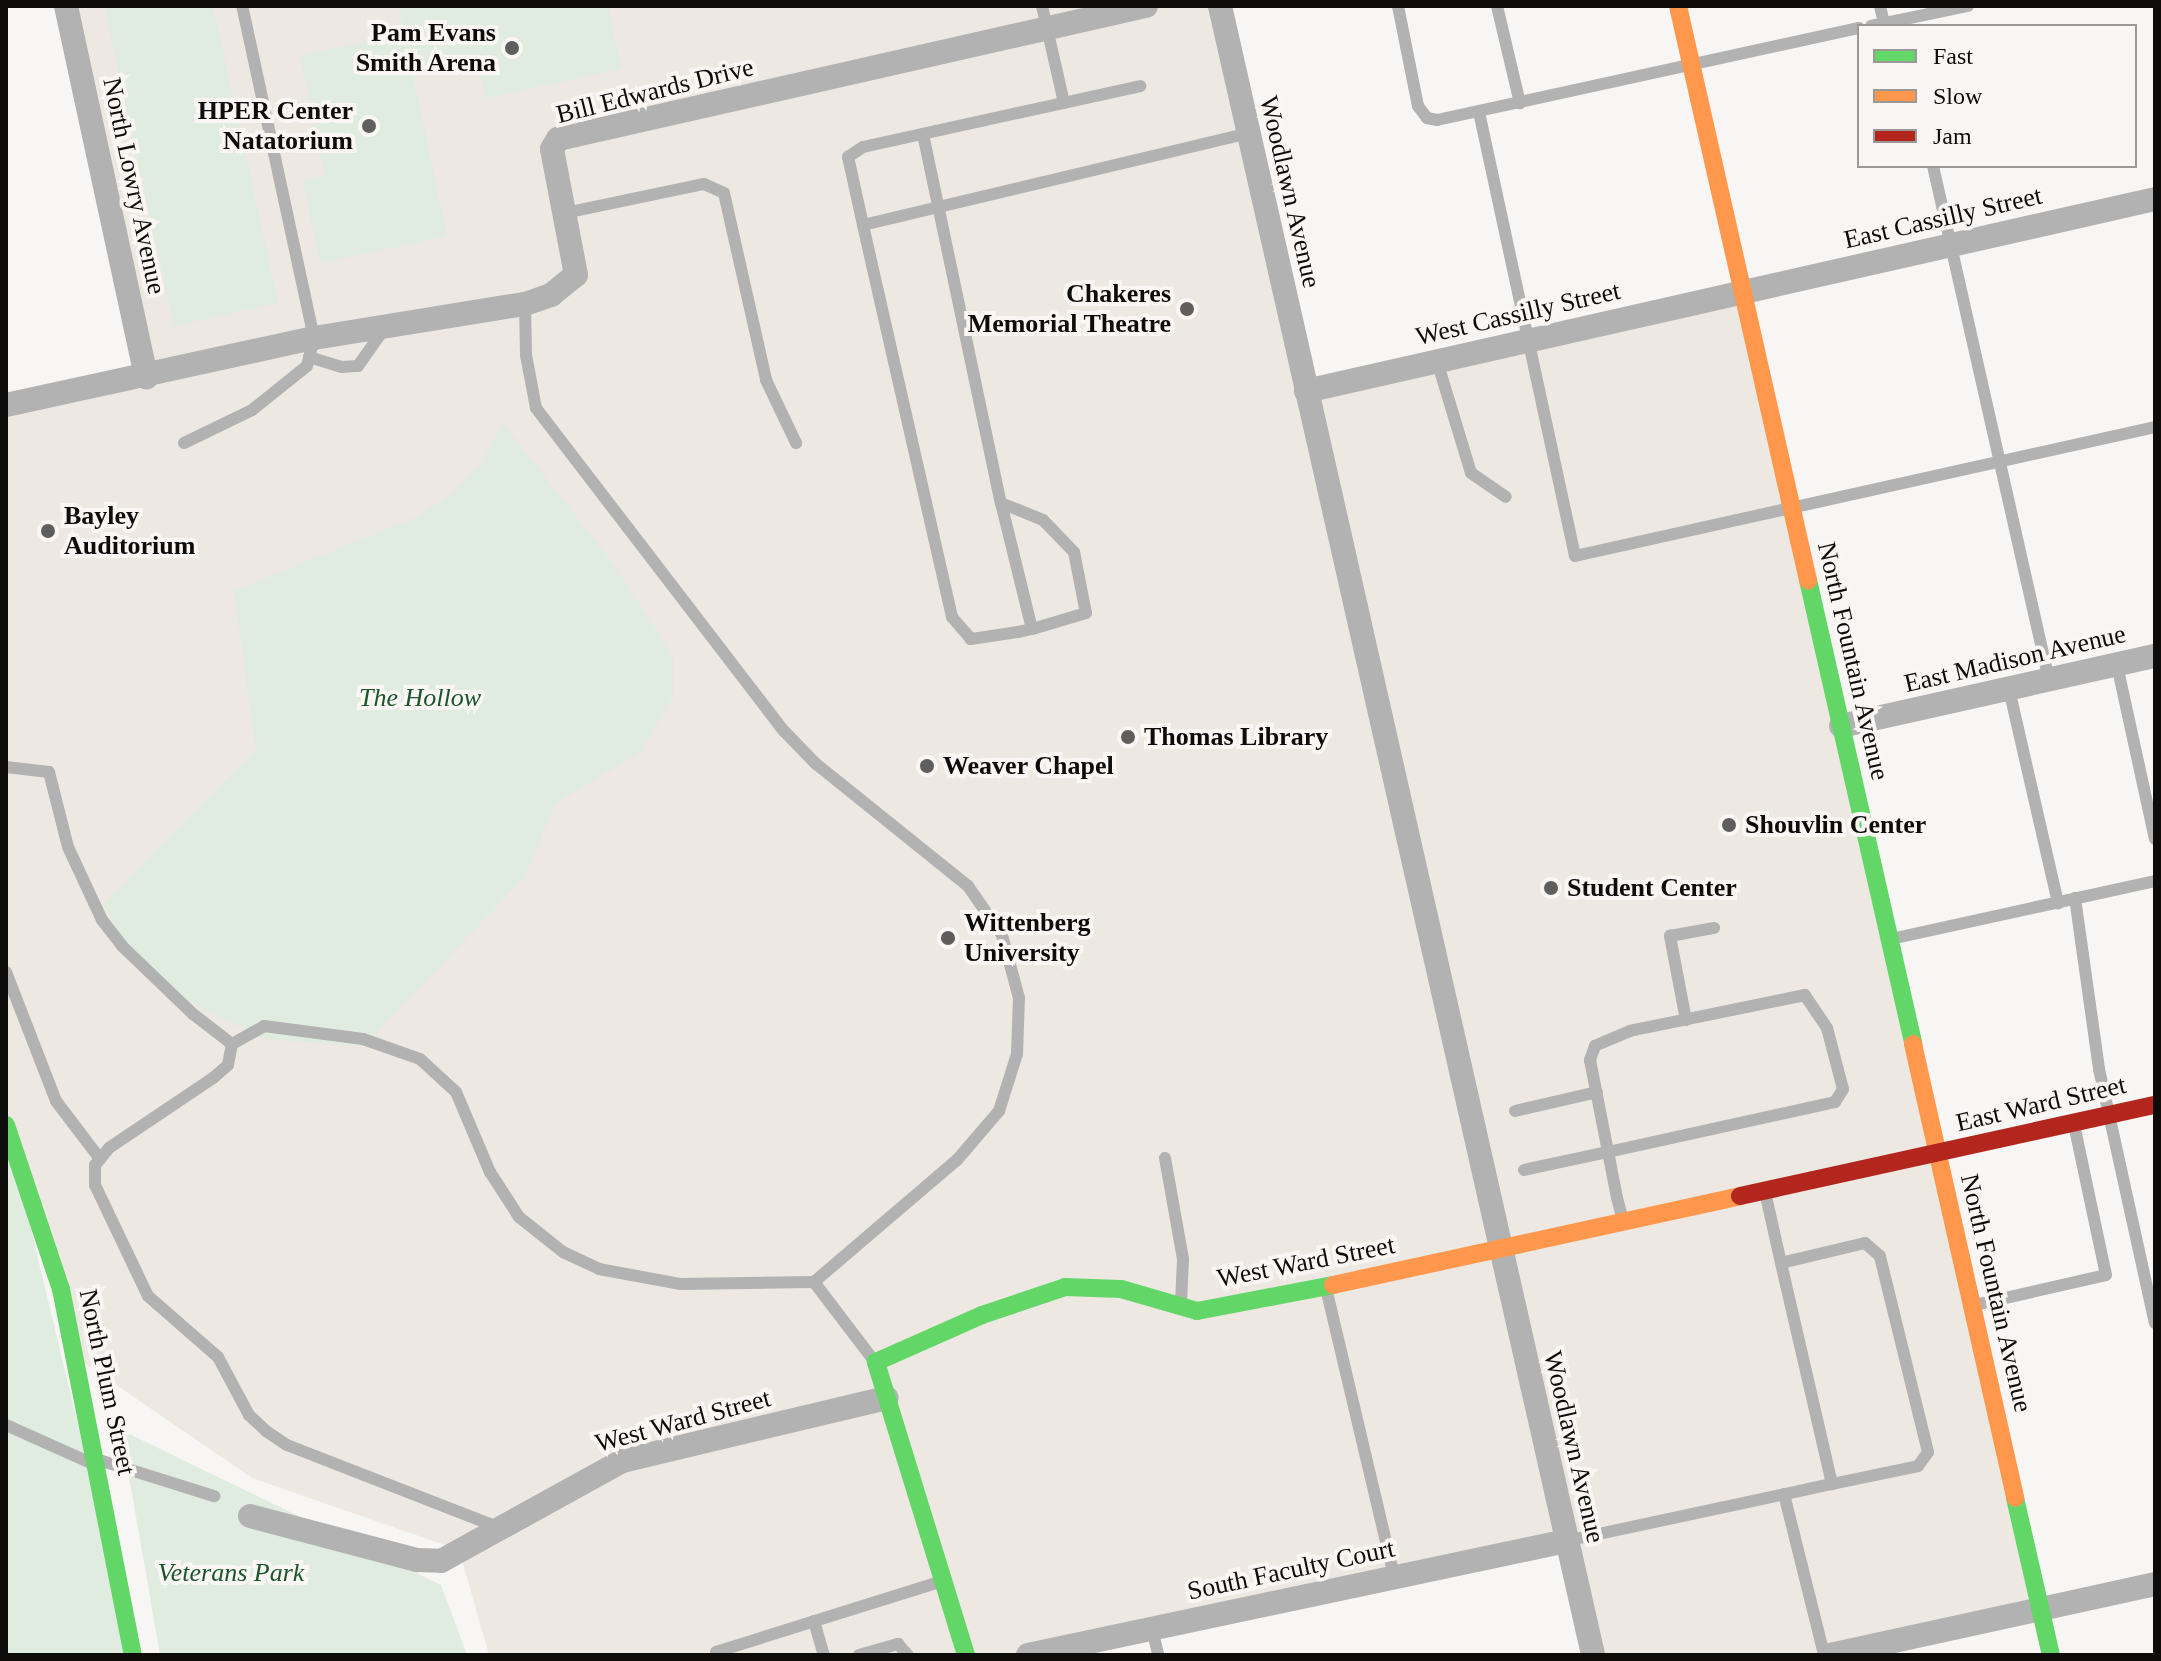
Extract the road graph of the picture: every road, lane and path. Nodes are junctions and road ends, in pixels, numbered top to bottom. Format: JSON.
{"nodes":[{"id":1,"x":66,"y":6,"type":"edge"},
{"id":2,"x":242,"y":6,"type":"edge"},
{"id":3,"x":1146,"y":6,"type":"edge"},
{"id":4,"x":1220,"y":6,"type":"edge"},
{"id":5,"x":1398,"y":6,"type":"edge"},
{"id":6,"x":1497,"y":6,"type":"edge"},
{"id":7,"x":1678,"y":6,"type":"edge"},
{"id":8,"x":1968,"y":6,"type":"edge"},
{"id":9,"x":1044,"y":17,"type":"edge"},
{"id":10,"x":1901,"y":23,"type":"edge"},
{"id":11,"x":1857,"y":28,"type":"edge"},
{"id":12,"x":1693,"y":64,"type":"junction"},
{"id":13,"x":1140,"y":86,"type":"dead end"},
{"id":14,"x":1064,"y":103,"type":"junction"},
{"id":15,"x":1520,"y":103,"type":"junction"},
{"id":16,"x":1479,"y":112,"type":"junction"},
{"id":17,"x":1248,"y":133,"type":"junction"},
{"id":18,"x":923,"y":134,"type":"junction"},
{"id":19,"x":1933,"y":168,"type":"edge"},
{"id":20,"x":2155,"y":199,"type":"edge"},
{"id":21,"x":938,"y":208,"type":"junction"},
{"id":22,"x":565,"y":213,"type":"junction"},
{"id":23,"x":863,"y":225,"type":"junction"},
{"id":24,"x":1951,"y":245,"type":"junction"},
{"id":25,"x":1743,"y":292,"type":"junction"},
{"id":26,"x":525,"y":304,"type":"junction"},
{"id":27,"x":384,"y":329,"type":"junction"},
{"id":28,"x":1526,"y":342,"type":"junction"},
{"id":29,"x":312,"y":348,"type":"junction"},
{"id":30,"x":1437,"y":361,"type":"junction"},
{"id":31,"x":146,"y":377,"type":"junction"},
{"id":32,"x":1306,"y":391,"type":"junction"},
{"id":33,"x":6,"y":405,"type":"edge"},
{"id":34,"x":2155,"y":427,"type":"edge"},
{"id":35,"x":184,"y":443,"type":"dead end"},
{"id":36,"x":796,"y":443,"type":"dead end"},
{"id":37,"x":2002,"y":463,"type":"junction"},
{"id":38,"x":1506,"y":497,"type":"dead end"},
{"id":39,"x":1001,"y":503,"type":"junction"},
{"id":40,"x":1791,"y":507,"type":"junction"},
{"id":41,"x":1032,"y":629,"type":"junction"},
{"id":42,"x":2155,"y":656,"type":"edge"},
{"id":43,"x":2117,"y":665,"type":"junction"},
{"id":44,"x":2049,"y":680,"type":"junction"},
{"id":45,"x":2009,"y":689,"type":"junction"},
{"id":46,"x":1841,"y":726,"type":"junction"},
{"id":47,"x":6,"y":767,"type":"edge"},
{"id":48,"x":2155,"y":839,"type":"edge"},
{"id":49,"x":2155,"y":881,"type":"edge"},
{"id":50,"x":2075,"y":898,"type":"junction"},
{"id":51,"x":2058,"y":903,"type":"junction"},
{"id":52,"x":1714,"y":928,"type":"dead end"},
{"id":53,"x":1891,"y":939,"type":"junction"},
{"id":54,"x":6,"y":972,"type":"edge"},
{"id":55,"x":1686,"y":1020,"type":"junction"},
{"id":56,"x":232,"y":1044,"type":"junction"},
{"id":57,"x":1597,"y":1092,"type":"junction"},
{"id":58,"x":2155,"y":1105,"type":"edge"},
{"id":59,"x":1515,"y":1111,"type":"dead end"},
{"id":60,"x":2108,"y":1116,"type":"junction"},
{"id":61,"x":2073,"y":1124,"type":"junction"},
{"id":62,"x":6,"y":1125,"type":"edge"},
{"id":63,"x":1608,"y":1152,"type":"junction"},
{"id":64,"x":1938,"y":1154,"type":"junction"},
{"id":65,"x":1165,"y":1158,"type":"dead end"},
{"id":66,"x":100,"y":1159,"type":"junction"},
{"id":67,"x":1524,"y":1170,"type":"dead end"},
{"id":68,"x":1765,"y":1192,"type":"junction"},
{"id":69,"x":1624,"y":1223,"type":"junction"},
{"id":70,"x":1502,"y":1250,"type":"junction"},
{"id":71,"x":1781,"y":1263,"type":"junction"},
{"id":72,"x":814,"y":1282,"type":"junction"},
{"id":73,"x":1326,"y":1288,"type":"junction"},
{"id":74,"x":1180,"y":1306,"type":"junction"},
{"id":75,"x":1971,"y":1306,"type":"junction"},
{"id":76,"x":2155,"y":1323,"type":"edge"},
{"id":77,"x":876,"y":1362,"type":"junction"},
{"id":78,"x":887,"y":1398,"type":"junction"},
{"id":79,"x":6,"y":1425,"type":"edge"},
{"id":80,"x":98,"y":1463,"type":"junction"},
{"id":81,"x":1832,"y":1484,"type":"junction"},
{"id":82,"x":1784,"y":1494,"type":"junction"},
{"id":83,"x":214,"y":1496,"type":"dead end"},
{"id":84,"x":250,"y":1516,"type":"dead end"},
{"id":85,"x":500,"y":1528,"type":"junction"},
{"id":86,"x":1566,"y":1541,"type":"junction"},
{"id":87,"x":1394,"y":1576,"type":"junction"},
{"id":88,"x":943,"y":1581,"type":"junction"},
{"id":89,"x":2155,"y":1584,"type":"edge"},
{"id":90,"x":2041,"y":1609,"type":"junction"},
{"id":91,"x":814,"y":1621,"type":"junction"},
{"id":92,"x":1152,"y":1628,"type":"junction"},
{"id":93,"x":716,"y":1652,"type":"dead end"},
{"id":94,"x":133,"y":1655,"type":"edge"},
{"id":95,"x":824,"y":1655,"type":"edge"},
{"id":96,"x":859,"y":1655,"type":"edge"},
{"id":97,"x":908,"y":1655,"type":"edge"},
{"id":98,"x":966,"y":1655,"type":"edge"},
{"id":99,"x":1028,"y":1655,"type":"edge"},
{"id":100,"x":1158,"y":1655,"type":"edge"},
{"id":101,"x":1593,"y":1655,"type":"edge"},
{"id":102,"x":1827,"y":1655,"type":"edge"},
{"id":103,"x":2051,"y":1655,"type":"edge"}],
"edges":[{"from":1,"to":31,"type":"street","name":"North Lowry Avenue"},
{"from":2,"to":29,"type":"lane"},
{"from":3,"to":9,"type":"street","name":"Bill Edwards Drive"},
{"from":4,"to":17,"type":"street","name":"Woodlawn Avenue"},
{"from":5,"to":16,"type":"lane"},
{"from":6,"to":15,"type":"lane"},
{"from":7,"to":12,"type":"street","name":"North Fountain Avenue"},
{"from":8,"to":10,"type":"lane"},
{"from":9,"to":14,"type":"lane"},
{"from":9,"to":22,"type":"street","name":"Bill Edwards Drive"},
{"from":11,"to":12,"type":"lane"},
{"from":12,"to":15,"type":"lane"},
{"from":12,"to":25,"type":"street","name":"North Fountain Avenue"},
{"from":13,"to":14,"type":"lane"},
{"from":14,"to":18,"type":"lane"},
{"from":15,"to":16,"type":"lane"},
{"from":16,"to":28,"type":"lane"},
{"from":17,"to":21,"type":"lane"},
{"from":17,"to":32,"type":"street","name":"Woodlawn Avenue"},
{"from":18,"to":21,"type":"lane"},
{"from":18,"to":23,"type":"lane"},
{"from":19,"to":24,"type":"lane"},
{"from":20,"to":24,"type":"street","name":"East Cassilly Street"},
{"from":21,"to":23,"type":"lane"},
{"from":21,"to":39,"type":"lane"},
{"from":22,"to":26,"type":"street","name":"Bill Edwards Drive"},
{"from":22,"to":36,"type":"lane"},
{"from":23,"to":41,"type":"lane"},
{"from":24,"to":25,"type":"street","name":"East Cassilly Street"},
{"from":24,"to":37,"type":"lane"},
{"from":25,"to":28,"type":"street","name":"West Cassilly Street"},
{"from":25,"to":40,"type":"street","name":"North Fountain Avenue"},
{"from":26,"to":27,"type":"street","name":"Bill Edwards Drive"},
{"from":26,"to":72,"type":"lane"},
{"from":27,"to":29,"type":"street","name":"Bill Edwards Drive"},
{"from":27,"to":29,"type":"lane"},
{"from":28,"to":30,"type":"street","name":"West Cassilly Street"},
{"from":28,"to":40,"type":"lane"},
{"from":29,"to":31,"type":"street","name":"Bill Edwards Drive"},
{"from":29,"to":35,"type":"lane"},
{"from":30,"to":32,"type":"street","name":"West Cassilly Street"},
{"from":30,"to":38,"type":"lane"},
{"from":31,"to":33,"type":"street","name":"Bill Edwards Drive"},
{"from":32,"to":70,"type":"street","name":"Woodlawn Avenue"},
{"from":34,"to":37,"type":"lane"},
{"from":37,"to":40,"type":"lane"},
{"from":37,"to":44,"type":"lane"},
{"from":39,"to":41,"type":"lane"},
{"from":39,"to":41,"type":"lane"},
{"from":40,"to":46,"type":"street","name":"North Fountain Avenue"},
{"from":42,"to":43,"type":"street","name":"East Madison Avenue"},
{"from":43,"to":44,"type":"street","name":"East Madison Avenue"},
{"from":43,"to":48,"type":"lane"},
{"from":44,"to":45,"type":"street","name":"East Madison Avenue"},
{"from":45,"to":46,"type":"street","name":"East Madison Avenue"},
{"from":45,"to":51,"type":"lane"},
{"from":46,"to":53,"type":"street","name":"North Fountain Avenue"},
{"from":47,"to":56,"type":"lane"},
{"from":49,"to":50,"type":"lane"},
{"from":50,"to":51,"type":"lane"},
{"from":50,"to":60,"type":"lane"},
{"from":51,"to":53,"type":"lane"},
{"from":52,"to":55,"type":"lane"},
{"from":53,"to":64,"type":"street","name":"North Fountain Avenue"},
{"from":54,"to":66,"type":"lane"},
{"from":55,"to":57,"type":"lane"},
{"from":55,"to":63,"type":"lane"},
{"from":56,"to":66,"type":"lane"},
{"from":56,"to":72,"type":"lane"},
{"from":57,"to":59,"type":"lane"},
{"from":57,"to":63,"type":"lane"},
{"from":58,"to":60,"type":"street","name":"East Ward Street"},
{"from":60,"to":61,"type":"street","name":"East Ward Street"},
{"from":60,"to":76,"type":"lane"},
{"from":61,"to":64,"type":"street","name":"East Ward Street"},
{"from":61,"to":75,"type":"lane"},
{"from":62,"to":80,"type":"street","name":"North Plum Street"},
{"from":63,"to":67,"type":"lane"},
{"from":63,"to":69,"type":"lane"},
{"from":64,"to":68,"type":"street","name":"West Ward Street"},
{"from":64,"to":75,"type":"street","name":"North Fountain Avenue"},
{"from":65,"to":74,"type":"lane"},
{"from":66,"to":85,"type":"lane"},
{"from":68,"to":69,"type":"street","name":"West Ward Street"},
{"from":68,"to":71,"type":"lane"},
{"from":69,"to":70,"type":"street","name":"West Ward Street"},
{"from":70,"to":73,"type":"street","name":"West Ward Street"},
{"from":70,"to":86,"type":"street","name":"Woodlawn Avenue"},
{"from":71,"to":81,"type":"lane"},
{"from":71,"to":81,"type":"lane"},
{"from":72,"to":77,"type":"lane"},
{"from":73,"to":74,"type":"street","name":"West Ward Street"},
{"from":73,"to":87,"type":"lane"},
{"from":74,"to":77,"type":"street","name":"West Ward Street"},
{"from":75,"to":90,"type":"street","name":"North Fountain Avenue"},
{"from":77,"to":78,"type":"street"},
{"from":78,"to":85,"type":"street","name":"West Ward Street"},
{"from":78,"to":88,"type":"street"},
{"from":79,"to":80,"type":"lane"},
{"from":80,"to":83,"type":"lane"},
{"from":80,"to":94,"type":"street","name":"North Plum Street"},
{"from":81,"to":82,"type":"lane"},
{"from":82,"to":86,"type":"lane"},
{"from":82,"to":102,"type":"lane"},
{"from":84,"to":85,"type":"street","name":"West Ward Street"},
{"from":86,"to":87,"type":"street","name":"South Faculty Court"},
{"from":86,"to":101,"type":"street","name":"Woodlawn Avenue"},
{"from":87,"to":92,"type":"street","name":"South Faculty Court"},
{"from":88,"to":91,"type":"lane"},
{"from":88,"to":98,"type":"street"},
{"from":89,"to":90,"type":"street"},
{"from":90,"to":102,"type":"street"},
{"from":90,"to":103,"type":"street","name":"North Fountain Avenue"},
{"from":91,"to":93,"type":"lane"},
{"from":91,"to":95,"type":"lane"},
{"from":92,"to":99,"type":"street","name":"South Faculty Court"},
{"from":92,"to":100,"type":"lane"},
{"from":96,"to":97,"type":"lane"}]}
